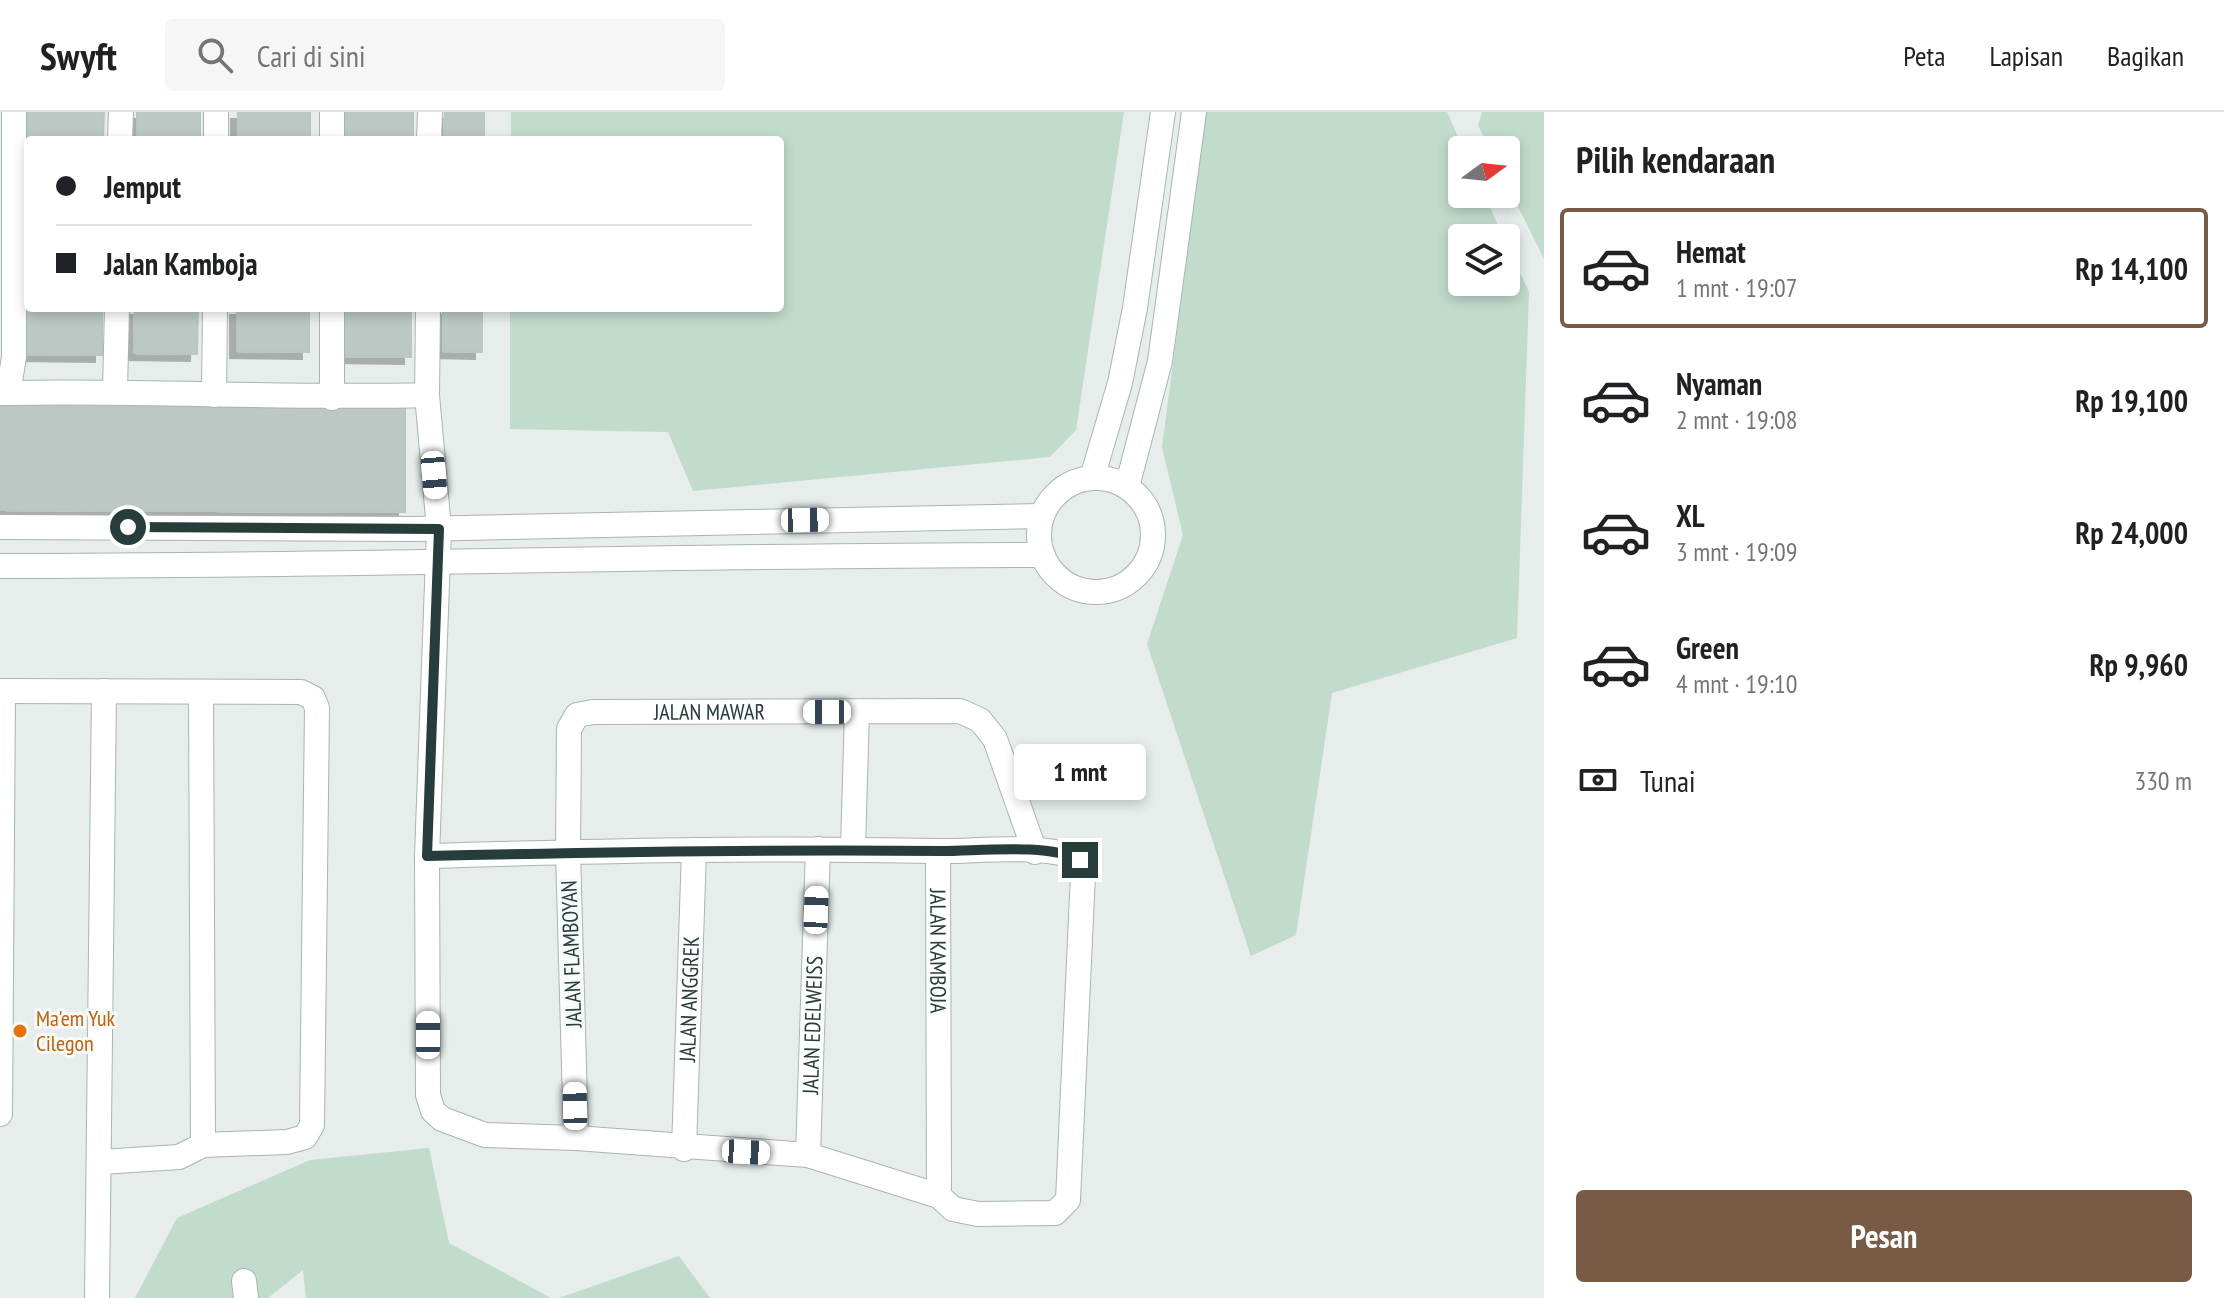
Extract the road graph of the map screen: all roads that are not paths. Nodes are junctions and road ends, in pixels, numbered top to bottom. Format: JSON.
{"nodes":[{"id":1,"x":14,"y":112,"type":"edge"},
{"id":2,"x":121,"y":112,"type":"edge"},
{"id":3,"x":216,"y":112,"type":"edge"},
{"id":4,"x":332,"y":112,"type":"edge"},
{"id":5,"x":430,"y":112,"type":"edge"},
{"id":6,"x":1163,"y":112,"type":"edge"},
{"id":7,"x":1194,"y":112,"type":"edge"},
{"id":8,"x":120,"y":136,"type":"edge"},
{"id":9,"x":216,"y":136,"type":"edge"},
{"id":10,"x":332,"y":136,"type":"edge"},
{"id":11,"x":429,"y":136,"type":"edge"},
{"id":12,"x":117,"y":312,"type":"edge"},
{"id":13,"x":215,"y":312,"type":"edge"},
{"id":14,"x":332,"y":312,"type":"edge"},
{"id":15,"x":428,"y":312,"type":"edge"},
{"id":16,"x":115,"y":390,"type":"junction"},
{"id":17,"x":4,"y":393,"type":"edge"},
{"id":18,"x":214,"y":395,"type":"junction"},
{"id":19,"x":427,"y":395,"type":"junction"},
{"id":20,"x":332,"y":398,"type":"junction"},
{"id":21,"x":1092,"y":478,"type":"junction"},
{"id":22,"x":1127,"y":487,"type":"junction"},
{"id":23,"x":1042,"y":516,"type":"junction"},
{"id":24,"x":0,"y":527,"type":"edge"},
{"id":25,"x":439,"y":529,"type":"junction"},
{"id":26,"x":1043,"y":555,"type":"junction"},
{"id":27,"x":437,"y":562,"type":"junction"},
{"id":28,"x":0,"y":566,"type":"edge"},
{"id":29,"x":1,"y":691,"type":"edge"},
{"id":30,"x":104,"y":691,"type":"junction"},
{"id":31,"x":201,"y":692,"type":"junction"},
{"id":32,"x":857,"y":712,"type":"junction"},
{"id":33,"x":853,"y":848,"type":"junction"},
{"id":34,"x":818,"y":849,"type":"junction"},
{"id":35,"x":694,"y":850,"type":"junction"},
{"id":36,"x":938,"y":851,"type":"junction"},
{"id":37,"x":568,"y":852,"type":"junction"},
{"id":38,"x":1035,"y":852,"type":"junction"},
{"id":39,"x":427,"y":856,"type":"junction"},
{"id":40,"x":0,"y":1114,"type":"edge"},
{"id":41,"x":576,"y":1138,"type":"junction"},
{"id":42,"x":203,"y":1145,"type":"junction"},
{"id":43,"x":684,"y":1149,"type":"junction"},
{"id":44,"x":808,"y":1155,"type":"junction"},
{"id":45,"x":101,"y":1162,"type":"junction"},
{"id":46,"x":939,"y":1196,"type":"junction"},
{"id":47,"x":97,"y":1298,"type":"edge"}],
"edges":[{"from":1,"to":17,"type":"street"},
{"from":2,"to":8,"type":"street"},
{"from":3,"to":9,"type":"street"},
{"from":4,"to":10,"type":"street"},
{"from":5,"to":11,"type":"street"},
{"from":6,"to":21,"type":"street"},
{"from":7,"to":22,"type":"street"},
{"from":12,"to":16,"type":"street"},
{"from":13,"to":18,"type":"street"},
{"from":14,"to":20,"type":"street"},
{"from":15,"to":19,"type":"street"},
{"from":16,"to":17,"type":"street"},
{"from":16,"to":18,"type":"street"},
{"from":18,"to":20,"type":"street"},
{"from":19,"to":20,"type":"street"},
{"from":19,"to":25,"type":"street"},
{"from":21,"to":22,"type":"street"},
{"from":21,"to":23,"type":"street"},
{"from":22,"to":26,"type":"street"},
{"from":23,"to":25,"type":"street"},
{"from":23,"to":26,"type":"street"},
{"from":24,"to":25,"type":"street"},
{"from":25,"to":27,"type":"street"},
{"from":26,"to":27,"type":"street"},
{"from":27,"to":28,"type":"street"},
{"from":27,"to":39,"type":"street"},
{"from":29,"to":30,"type":"street"},
{"from":29,"to":40,"type":"street"},
{"from":30,"to":31,"type":"street"},
{"from":30,"to":45,"type":"street"},
{"from":31,"to":42,"type":"street"},
{"from":31,"to":42,"type":"street"},
{"from":32,"to":33,"type":"street"},
{"from":32,"to":37,"type":"street","name":"JALAN MAWAR"},
{"from":32,"to":38,"type":"street","name":"JALAN MAWAR"},
{"from":33,"to":34,"type":"street","name":"JALAN FLAMBOYAN"},
{"from":33,"to":36,"type":"street","name":"JALAN FLAMBOYAN"},
{"from":34,"to":35,"type":"street","name":"JALAN FLAMBOYAN"},
{"from":34,"to":44,"type":"street","name":"JALAN EDELWEISS"},
{"from":35,"to":37,"type":"street","name":"JALAN FLAMBOYAN"},
{"from":35,"to":43,"type":"street","name":"JALAN ANGGREK"},
{"from":36,"to":38,"type":"street"},
{"from":36,"to":46,"type":"street","name":"JALAN KAMBOJA"},
{"from":37,"to":39,"type":"street"},
{"from":37,"to":41,"type":"street","name":"JALAN FLAMBOYAN"},
{"from":38,"to":46,"type":"street"},
{"from":39,"to":41,"type":"street"},
{"from":41,"to":43,"type":"street"},
{"from":42,"to":45,"type":"street"},
{"from":43,"to":44,"type":"street"},
{"from":44,"to":46,"type":"street"},
{"from":45,"to":47,"type":"street"}]}
